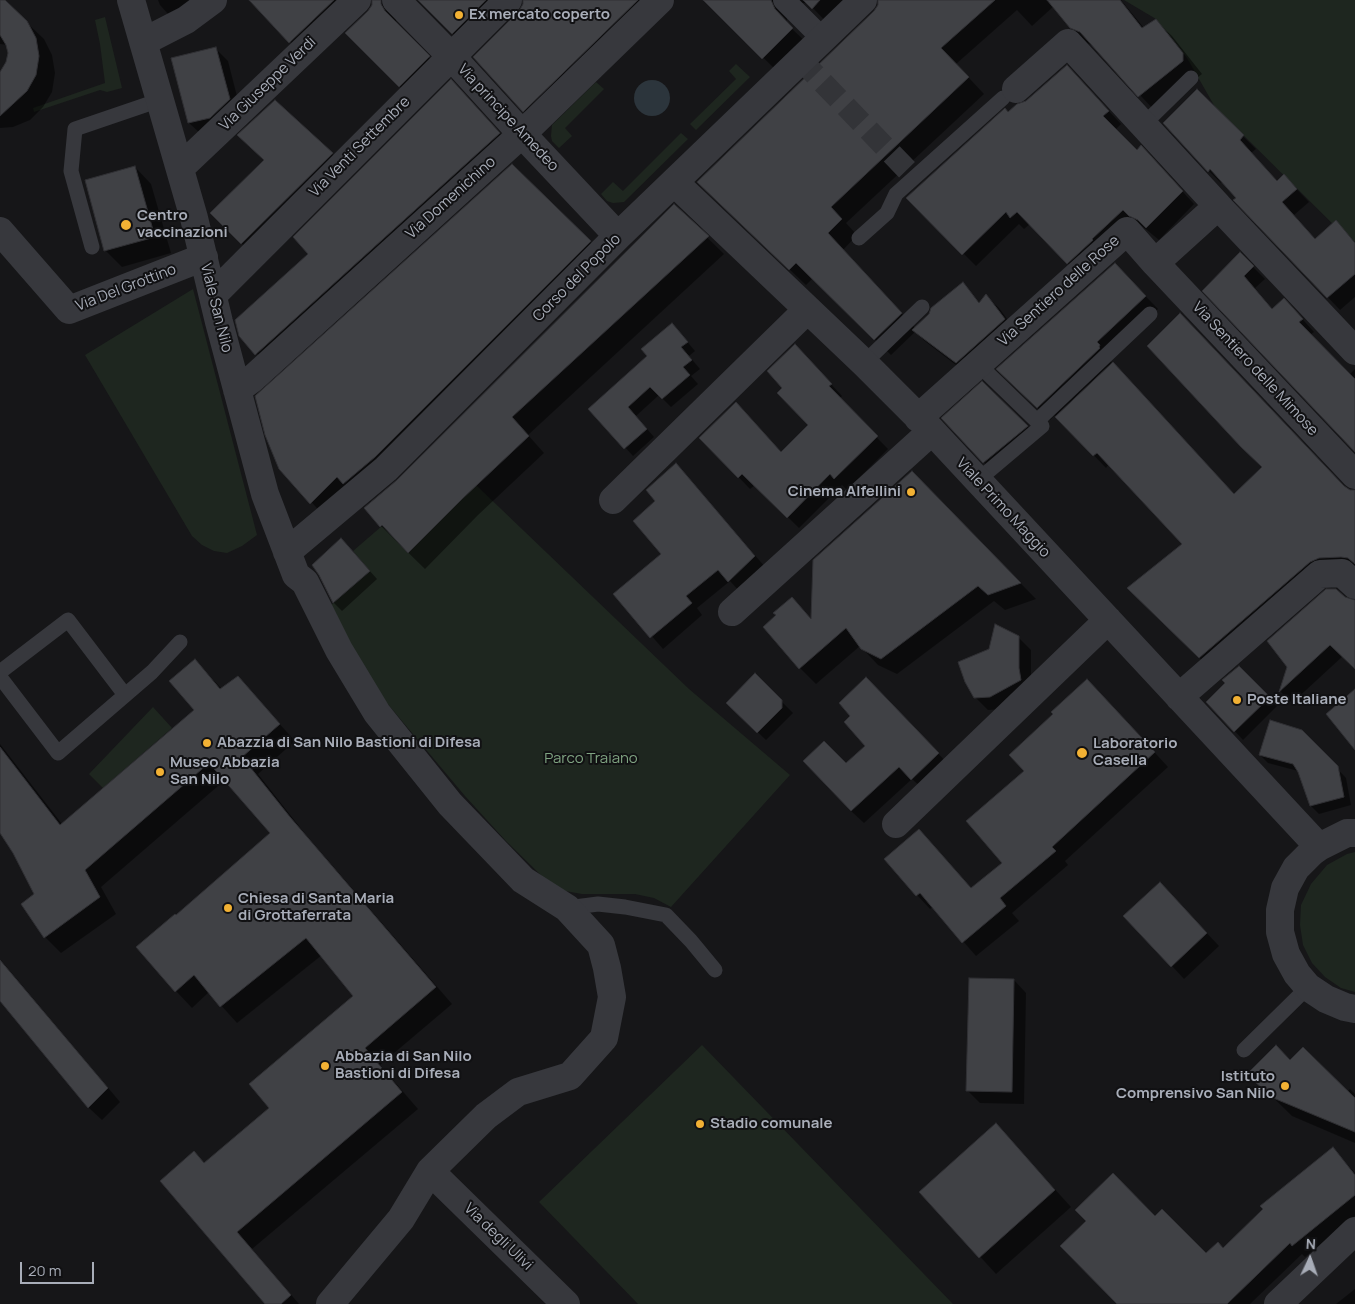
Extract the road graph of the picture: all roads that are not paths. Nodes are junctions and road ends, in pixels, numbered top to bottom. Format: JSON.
{"nodes":[{"id":1,"x":131,"y":0,"type":"edge"},
{"id":2,"x":213,"y":0,"type":"edge"},
{"id":3,"x":357,"y":0,"type":"edge"},
{"id":4,"x":396,"y":0,"type":"edge"},
{"id":5,"x":508,"y":0,"type":"edge"},
{"id":6,"x":660,"y":0,"type":"edge"},
{"id":7,"x":784,"y":0,"type":"edge"},
{"id":8,"x":863,"y":0,"type":"edge"},
{"id":9,"x":822,"y":38,"type":"junction"},
{"id":10,"x":143,"y":42,"type":"junction"},
{"id":11,"x":451,"y":56,"type":"junction"},
{"id":12,"x":1191,"y":78,"type":"dead end"},
{"id":13,"x":1010,"y":94,"type":"joint"},
{"id":14,"x":160,"y":100,"type":"junction"},
{"id":15,"x":1143,"y":125,"type":"junction"},
{"id":16,"x":522,"y":134,"type":"junction"},
{"id":17,"x":180,"y":168,"type":"junction"},
{"id":18,"x":674,"y":182,"type":"junction"},
{"id":19,"x":1218,"y":206,"type":"junction"},
{"id":20,"x":0,"y":231,"type":"edge"},
{"id":21,"x":618,"y":236,"type":"junction"},
{"id":22,"x":859,"y":238,"type":"dead end"},
{"id":23,"x":92,"y":247,"type":"dead end"},
{"id":24,"x":204,"y":257,"type":"junction"},
{"id":25,"x":1156,"y":264,"type":"junction"},
{"id":26,"x":213,"y":295,"type":"junction"},
{"id":27,"x":922,"y":306,"type":"dead end"},
{"id":28,"x":807,"y":310,"type":"junction"},
{"id":29,"x":1150,"y":314,"type":"dead end"},
{"id":30,"x":1355,"y":351,"type":"edge"},
{"id":31,"x":864,"y":363,"type":"junction"},
{"id":32,"x":978,"y":364,"type":"junction"},
{"id":33,"x":237,"y":390,"type":"junction"},
{"id":34,"x":1037,"y":421,"type":"junction"},
{"id":35,"x":925,"y":424,"type":"junction"},
{"id":36,"x":1355,"y":475,"type":"edge"},
{"id":37,"x":978,"y":480,"type":"junction"},
{"id":38,"x":613,"y":500,"type":"dead end"},
{"id":39,"x":287,"y":552,"type":"junction"},
{"id":40,"x":1355,"y":585,"type":"edge"},
{"id":41,"x":732,"y":612,"type":"dead end"},
{"id":42,"x":1108,"y":620,"type":"junction"},
{"id":43,"x":180,"y":642,"type":"dead end"},
{"id":44,"x":0,"y":672,"type":"edge"},
{"id":45,"x":0,"y":677,"type":"edge"},
{"id":46,"x":126,"y":694,"type":"junction"},
{"id":47,"x":1179,"y":697,"type":"junction"},
{"id":48,"x":896,"y":824,"type":"dead end"},
{"id":49,"x":1355,"y":833,"type":"edge"},
{"id":50,"x":1319,"y":846,"type":"junction"},
{"id":51,"x":567,"y":908,"type":"junction"},
{"id":52,"x":715,"y":970,"type":"dead end"},
{"id":53,"x":1308,"y":987,"type":"junction"},
{"id":54,"x":1355,"y":1008,"type":"edge"},
{"id":55,"x":1244,"y":1050,"type":"dead end"},
{"id":56,"x":430,"y":1171,"type":"junction"},
{"id":57,"x":1355,"y":1231,"type":"edge"},
{"id":58,"x":330,"y":1304,"type":"edge"},
{"id":59,"x":566,"y":1304,"type":"edge"},
{"id":60,"x":1278,"y":1304,"type":"edge"}],
"edges":[{"from":1,"to":10,"type":"street","name":"Viale San Nilo"},
{"from":2,"to":10,"type":"street"},
{"from":3,"to":17,"type":"street","name":"Via Giuseppe Verdi"},
{"from":4,"to":11,"type":"street","name":"Via principe Amedeo"},
{"from":5,"to":11,"type":"street","name":"Via Venti Settembre"},
{"from":6,"to":16,"type":"street","name":"Via Domenichino"},
{"from":7,"to":9,"type":"street"},
{"from":8,"to":9,"type":"street","name":"Corso del Popolo"},
{"from":9,"to":18,"type":"street","name":"Corso del Popolo"},
{"from":10,"to":14,"type":"street","name":"Viale San Nilo"},
{"from":11,"to":16,"type":"street","name":"Via principe Amedeo"},
{"from":11,"to":26,"type":"street","name":"Via Venti Settembre"},
{"from":12,"to":15,"type":"lane"},
{"from":13,"to":15,"type":"street"},
{"from":13,"to":22,"type":"lane"},
{"from":14,"to":17,"type":"street","name":"Viale San Nilo"},
{"from":14,"to":23,"type":"lane"},
{"from":15,"to":19,"type":"street"},
{"from":16,"to":21,"type":"street","name":"Via principe Amedeo"},
{"from":16,"to":33,"type":"street","name":"Via Domenichino"},
{"from":17,"to":24,"type":"street","name":"Viale San Nilo"},
{"from":18,"to":21,"type":"street","name":"Corso del Popolo"},
{"from":18,"to":28,"type":"street","name":"Viale Primo Maggio"},
{"from":19,"to":25,"type":"street"},
{"from":19,"to":30,"type":"street"},
{"from":20,"to":24,"type":"street","name":"Via Del Grottino"},
{"from":21,"to":39,"type":"street","name":"Corso del Popolo"},
{"from":24,"to":26,"type":"street","name":"Viale San Nilo"},
{"from":25,"to":32,"type":"street","name":"Via Sentiero delle Rose"},
{"from":25,"to":36,"type":"street","name":"Via Sentiero delle Mimose"},
{"from":26,"to":33,"type":"street","name":"Viale San Nilo"},
{"from":27,"to":31,"type":"lane"},
{"from":28,"to":31,"type":"street","name":"Viale Primo Maggio"},
{"from":28,"to":38,"type":"street"},
{"from":29,"to":34,"type":"lane"},
{"from":31,"to":35,"type":"street","name":"Viale Primo Maggio"},
{"from":32,"to":34,"type":"lane"},
{"from":32,"to":35,"type":"street","name":"Via Sentiero delle Rose"},
{"from":33,"to":39,"type":"street","name":"Viale San Nilo"},
{"from":34,"to":37,"type":"lane"},
{"from":35,"to":37,"type":"street","name":"Viale Primo Maggio"},
{"from":35,"to":41,"type":"street","name":"Via Sentiero delle Rose"},
{"from":37,"to":42,"type":"street","name":"Viale Primo Maggio"},
{"from":39,"to":51,"type":"street","name":"Viale San Nilo"},
{"from":40,"to":47,"type":"street"},
{"from":42,"to":47,"type":"street","name":"Viale Primo Maggio"},
{"from":42,"to":48,"type":"street"},
{"from":43,"to":46,"type":"lane"},
{"from":44,"to":46,"type":"lane"},
{"from":45,"to":46,"type":"lane"},
{"from":47,"to":50,"type":"street","name":"Viale Primo Maggio"},
{"from":49,"to":50,"type":"street"},
{"from":50,"to":53,"type":"street"},
{"from":51,"to":52,"type":"lane"},
{"from":51,"to":56,"type":"street","name":"Viale San Nilo"},
{"from":53,"to":54,"type":"street"},
{"from":53,"to":55,"type":"lane"},
{"from":56,"to":58,"type":"street","name":"Viale San Nilo"},
{"from":56,"to":59,"type":"street","name":"Via degli Ulivi"},
{"from":57,"to":60,"type":"street"}]}
